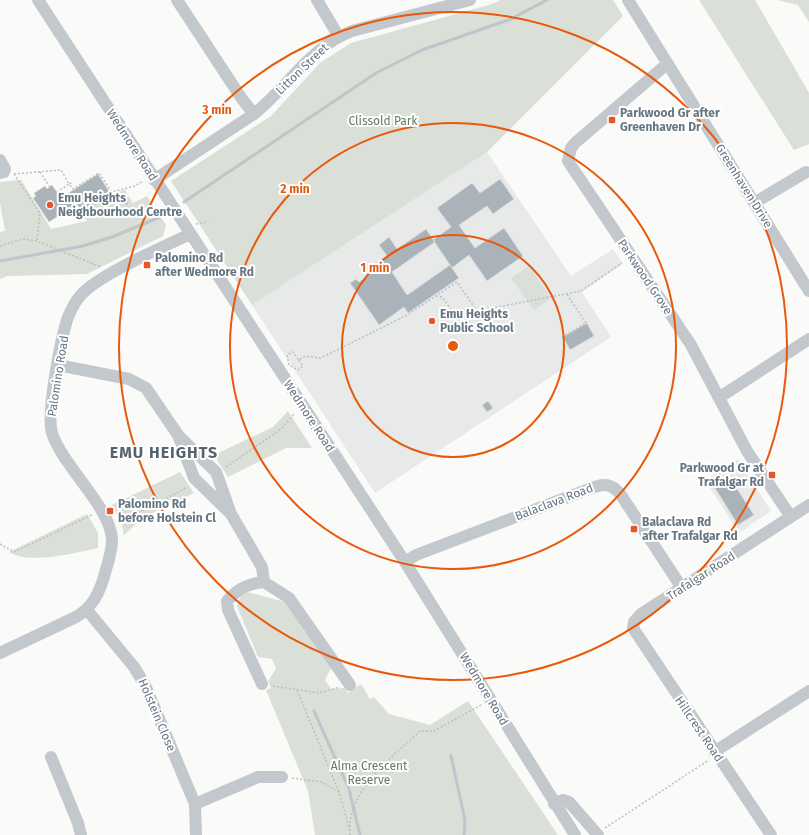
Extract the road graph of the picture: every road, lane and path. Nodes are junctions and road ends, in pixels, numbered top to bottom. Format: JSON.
{"nodes":[{"id":1,"x":38,"y":0,"type":"edge"},
{"id":2,"x":177,"y":0,"type":"edge"},
{"id":3,"x":317,"y":0,"type":"edge"},
{"id":4,"x":470,"y":0,"type":"edge"},
{"id":5,"x":628,"y":0,"type":"edge"},
{"id":6,"x":456,"y":2,"type":"edge"},
{"id":7,"x":339,"y":37,"type":"junction"},
{"id":8,"x":667,"y":64,"type":"junction"},
{"id":9,"x":254,"y":114,"type":"junction"},
{"id":10,"x":5,"y":169,"type":"edge"},
{"id":11,"x":40,"y":172,"type":"junction"},
{"id":12,"x":806,"y":172,"type":"dead end"},
{"id":13,"x":150,"y":179,"type":"junction"},
{"id":14,"x":73,"y":182,"type":"dead end"},
{"id":15,"x":69,"y":184,"type":"junction"},
{"id":16,"x":50,"y":187,"type":"dead end"},
{"id":17,"x":57,"y":192,"type":"dead end"},
{"id":18,"x":754,"y":203,"type":"junction"},
{"id":19,"x":190,"y":234,"type":"junction"},
{"id":20,"x":37,"y":241,"type":"junction"},
{"id":21,"x":0,"y":246,"type":"edge"},
{"id":22,"x":622,"y":263,"type":"dead end"},
{"id":23,"x":104,"y":267,"type":"dead end"},
{"id":24,"x":809,"y":291,"type":"edge"},
{"id":25,"x":566,"y":293,"type":"junction"},
{"id":26,"x":436,"y":296,"type":"junction"},
{"id":27,"x":453,"y":312,"type":"dead end"},
{"id":28,"x":562,"y":338,"type":"dead end"},
{"id":29,"x":809,"y":339,"type":"edge"},
{"id":30,"x":299,"y":360,"type":"junction"},
{"id":31,"x":58,"y":365,"type":"junction"},
{"id":32,"x":720,"y":397,"type":"junction"},
{"id":33,"x":178,"y":435,"type":"junction"},
{"id":34,"x":809,"y":505,"type":"edge"},
{"id":35,"x":101,"y":511,"type":"junction"},
{"id":36,"x":232,"y":514,"type":"junction"},
{"id":37,"x":791,"y":517,"type":"junction"},
{"id":38,"x":0,"y":544,"type":"edge"},
{"id":39,"x":405,"y":562,"type":"junction"},
{"id":40,"x":264,"y":582,"type":"junction"},
{"id":41,"x":682,"y":588,"type":"junction"},
{"id":42,"x":87,"y":610,"type":"junction"},
{"id":43,"x":634,"y":622,"type":"joint"},
{"id":44,"x":0,"y":653,"type":"edge"},
{"id":45,"x":262,"y":684,"type":"joint"},
{"id":46,"x":350,"y":685,"type":"joint"},
{"id":47,"x":297,"y":690,"type":"junction"},
{"id":48,"x":809,"y":691,"type":"edge"},
{"id":49,"x":481,"y":705,"type":"dead end"},
{"id":50,"x":716,"y":754,"type":"junction"},
{"id":51,"x":52,"y":757,"type":"dead end"},
{"id":52,"x":282,"y":777,"type":"joint"},
{"id":53,"x":339,"y":792,"type":"junction"},
{"id":54,"x":195,"y":804,"type":"junction"},
{"id":55,"x":554,"y":804,"type":"junction"},
{"id":56,"x":349,"y":828,"type":"junction"},
{"id":57,"x":597,"y":834,"type":"edge"},
{"id":58,"x":81,"y":835,"type":"edge"},
{"id":59,"x":196,"y":835,"type":"edge"},
{"id":60,"x":350,"y":835,"type":"edge"},
{"id":61,"x":575,"y":835,"type":"edge"},
{"id":62,"x":771,"y":835,"type":"edge"}],
"edges":[{"from":1,"to":13,"type":"street","name":"Wedmore Road"},
{"from":2,"to":9,"type":"street"},
{"from":3,"to":7,"type":"street"},
{"from":4,"to":6,"type":"street","name":"Litton Street"},
{"from":5,"to":8,"type":"street","name":"Greenhaven Drive"},
{"from":6,"to":7,"type":"street","name":"Litton Street"},
{"from":7,"to":9,"type":"street","name":"Litton Street"},
{"from":8,"to":18,"type":"street","name":"Greenhaven Drive"},
{"from":8,"to":32,"type":"street","name":"Parkwood Grove"},
{"from":9,"to":13,"type":"street","name":"Litton Street"},
{"from":10,"to":11,"type":"path"},
{"from":10,"to":20,"type":"path"},
{"from":11,"to":15,"type":"path"},
{"from":11,"to":16,"type":"path"},
{"from":12,"to":18,"type":"street"},
{"from":13,"to":15,"type":"path"},
{"from":13,"to":19,"type":"street","name":"Wedmore Road"},
{"from":14,"to":15,"type":"path"},
{"from":15,"to":17,"type":"path"},
{"from":18,"to":24,"type":"street","name":"Greenhaven Drive"},
{"from":19,"to":31,"type":"street","name":"Palomino Road"},
{"from":19,"to":39,"type":"street","name":"Wedmore Road"},
{"from":20,"to":21,"type":"path"},
{"from":20,"to":23,"type":"path"},
{"from":22,"to":25,"type":"path"},
{"from":25,"to":26,"type":"path"},
{"from":25,"to":28,"type":"path"},
{"from":26,"to":27,"type":"path"},
{"from":26,"to":30,"type":"path"},
{"from":29,"to":32,"type":"street"},
{"from":30,"to":30,"type":"path"},
{"from":31,"to":33,"type":"street"},
{"from":31,"to":35,"type":"street","name":"Palomino Road"},
{"from":32,"to":37,"type":"street","name":"Parkwood Grove"},
{"from":33,"to":36,"type":"street"},
{"from":33,"to":36,"type":"street"},
{"from":34,"to":37,"type":"street","name":"Trafalgar Road"},
{"from":35,"to":38,"type":"path"},
{"from":35,"to":42,"type":"street","name":"Palomino Road"},
{"from":36,"to":40,"type":"street"},
{"from":37,"to":41,"type":"street","name":"Trafalgar Road"},
{"from":39,"to":41,"type":"street","name":"Balaclava Road"},
{"from":39,"to":55,"type":"street","name":"Wedmore Road"},
{"from":40,"to":45,"type":"street"},
{"from":40,"to":46,"type":"street"},
{"from":41,"to":43,"type":"street","name":"Trafalgar Road"},
{"from":42,"to":44,"type":"street","name":"Palomino Road"},
{"from":42,"to":54,"type":"street","name":"Holstein Close"},
{"from":43,"to":50,"type":"street","name":"Hillcrest Road"},
{"from":45,"to":47,"type":"path"},
{"from":46,"to":47,"type":"path"},
{"from":47,"to":53,"type":"path"},
{"from":48,"to":50,"type":"street"},
{"from":49,"to":56,"type":"path"},
{"from":50,"to":57,"type":"path"},
{"from":50,"to":62,"type":"street","name":"Hillcrest Road"},
{"from":51,"to":58,"type":"street"},
{"from":52,"to":53,"type":"path"},
{"from":52,"to":54,"type":"street"},
{"from":53,"to":56,"type":"path"},
{"from":54,"to":59,"type":"street","name":"Holstein Close"},
{"from":55,"to":57,"type":"street"},
{"from":55,"to":61,"type":"street","name":"Wedmore Road"},
{"from":56,"to":60,"type":"path"}]}
